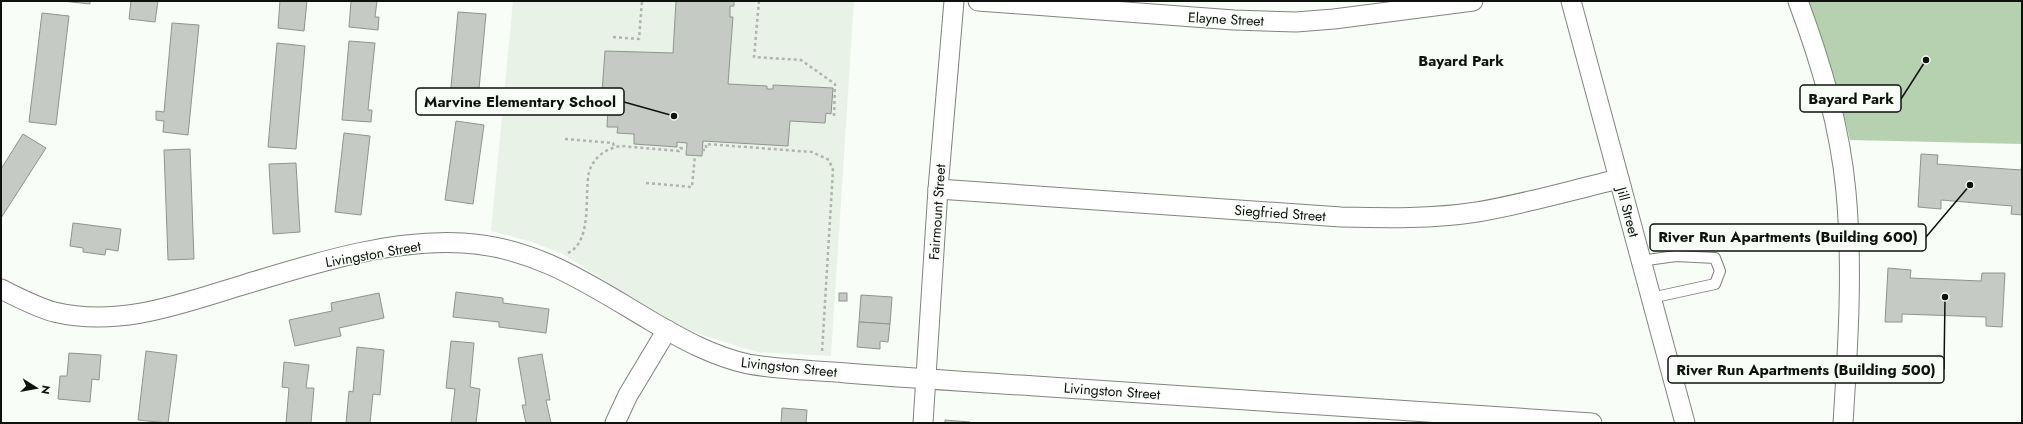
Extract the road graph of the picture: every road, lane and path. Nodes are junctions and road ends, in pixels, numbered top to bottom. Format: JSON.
{"nodes":[{"id":1,"x":642,"y":1,"type":"edge"},
{"id":2,"x":759,"y":1,"type":"edge"},
{"id":3,"x":954,"y":1,"type":"edge"},
{"id":4,"x":978,"y":1,"type":"edge"},
{"id":5,"x":1473,"y":1,"type":"edge"},
{"id":6,"x":1571,"y":1,"type":"edge"},
{"id":7,"x":1798,"y":1,"type":"edge"},
{"id":8,"x":613,"y":37,"type":"dead end"},
{"id":9,"x":834,"y":116,"type":"dead end"},
{"id":10,"x":565,"y":139,"type":"dead end"},
{"id":11,"x":614,"y":147,"type":"junction"},
{"id":12,"x":687,"y":149,"type":"dead end"},
{"id":13,"x":702,"y":150,"type":"dead end"},
{"id":14,"x":695,"y":155,"type":"dead end"},
{"id":15,"x":1619,"y":179,"type":"junction"},
{"id":16,"x":646,"y":183,"type":"dead end"},
{"id":17,"x":938,"y":189,"type":"junction"},
{"id":18,"x":568,"y":253,"type":"dead end"},
{"id":19,"x":1640,"y":261,"type":"junction"},
{"id":20,"x":4,"y":295,"type":"edge"},
{"id":21,"x":1651,"y":298,"type":"junction"},
{"id":22,"x":667,"y":330,"type":"junction"},
{"id":23,"x":822,"y":352,"type":"dead end"},
{"id":24,"x":926,"y":379,"type":"junction"},
{"id":25,"x":615,"y":423,"type":"edge"},
{"id":26,"x":923,"y":423,"type":"edge"},
{"id":27,"x":1592,"y":423,"type":"edge"},
{"id":28,"x":1685,"y":423,"type":"edge"},
{"id":29,"x":1843,"y":423,"type":"edge"}],
"edges":[{"from":1,"to":8,"type":"path"},
{"from":2,"to":9,"type":"path"},
{"from":3,"to":17,"type":"street","name":"Fairmount Street"},
{"from":4,"to":5,"type":"street","name":"Elayne Street"},
{"from":6,"to":15,"type":"street","name":"Jill Street"},
{"from":7,"to":29,"type":"street"},
{"from":10,"to":11,"type":"path"},
{"from":11,"to":12,"type":"path"},
{"from":11,"to":18,"type":"path"},
{"from":13,"to":23,"type":"path"},
{"from":14,"to":16,"type":"path"},
{"from":15,"to":17,"type":"street","name":"Siegfried Street"},
{"from":15,"to":19,"type":"street","name":"Jill Street"},
{"from":17,"to":24,"type":"street","name":"Fairmount Street"},
{"from":19,"to":21,"type":"street","name":"Jill Street"},
{"from":19,"to":21,"type":"lane"},
{"from":20,"to":22,"type":"street","name":"Livingston Street"},
{"from":21,"to":28,"type":"street","name":"Jill Street"},
{"from":22,"to":24,"type":"street","name":"Livingston Street"},
{"from":22,"to":25,"type":"street"},
{"from":24,"to":26,"type":"street","name":"Fairmount Street"},
{"from":24,"to":27,"type":"street","name":"Livingston Street"}]}
